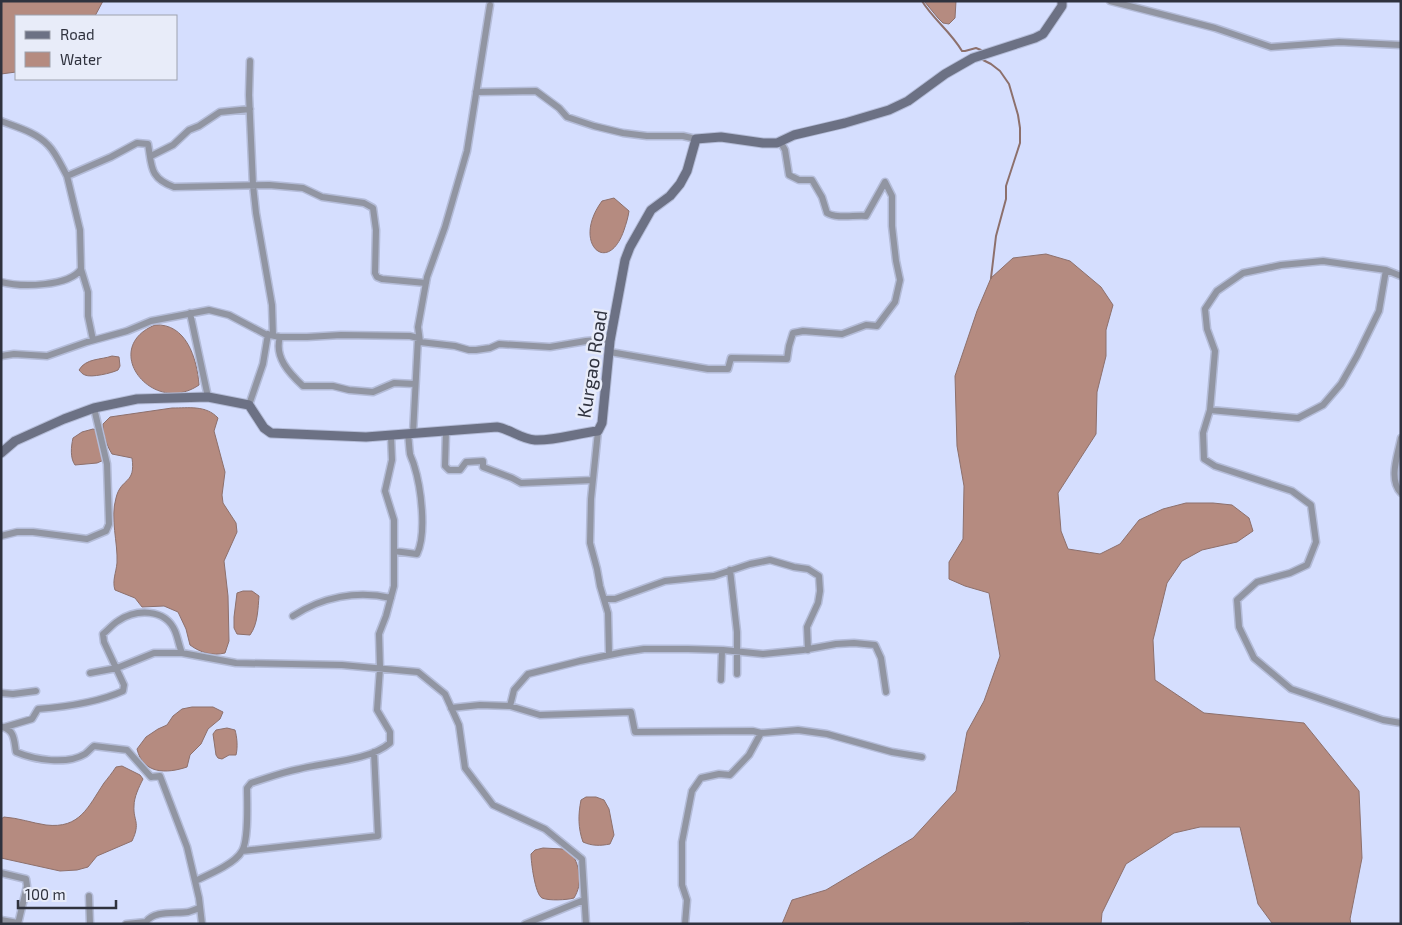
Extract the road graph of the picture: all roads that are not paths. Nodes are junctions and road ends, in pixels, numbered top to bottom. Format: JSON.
{"nodes":[{"id":1,"x":1062,"y":1,"type":"edge"},
{"id":2,"x":1110,"y":1,"type":"edge"},
{"id":3,"x":490,"y":5,"type":"dead end"},
{"id":4,"x":1401,"y":45,"type":"edge"},
{"id":5,"x":250,"y":61,"type":"dead end"},
{"id":6,"x":476,"y":92,"type":"junction"},
{"id":7,"x":250,"y":109,"type":"junction"},
{"id":8,"x":1,"y":121,"type":"edge"},
{"id":9,"x":696,"y":139,"type":"junction"},
{"id":10,"x":780,"y":141,"type":"junction"},
{"id":11,"x":150,"y":156,"type":"junction"},
{"id":12,"x":67,"y":176,"type":"junction"},
{"id":13,"x":253,"y":185,"type":"junction"},
{"id":14,"x":81,"y":269,"type":"junction"},
{"id":15,"x":1386,"y":270,"type":"junction"},
{"id":16,"x":1401,"y":276,"type":"edge"},
{"id":17,"x":1,"y":282,"type":"edge"},
{"id":18,"x":426,"y":284,"type":"junction"},
{"id":19,"x":190,"y":313,"type":"junction"},
{"id":20,"x":271,"y":335,"type":"junction"},
{"id":21,"x":280,"y":337,"type":"junction"},
{"id":22,"x":418,"y":338,"type":"junction"},
{"id":23,"x":611,"y":339,"type":"junction"},
{"id":24,"x":92,"y":340,"type":"junction"},
{"id":25,"x":610,"y":352,"type":"junction"},
{"id":26,"x":1,"y":356,"type":"edge"},
{"id":27,"x":415,"y":384,"type":"junction"},
{"id":28,"x":208,"y":397,"type":"junction"},
{"id":29,"x":249,"y":405,"type":"junction"},
{"id":30,"x":94,"y":408,"type":"junction"},
{"id":31,"x":1210,"y":410,"type":"junction"},
{"id":32,"x":446,"y":430,"type":"junction"},
{"id":33,"x":598,"y":431,"type":"junction"},
{"id":34,"x":410,"y":434,"type":"junction"},
{"id":35,"x":391,"y":436,"type":"junction"},
{"id":36,"x":1401,"y":438,"type":"edge"},
{"id":37,"x":1,"y":453,"type":"edge"},
{"id":38,"x":592,"y":480,"type":"junction"},
{"id":39,"x":1401,"y":493,"type":"edge"},
{"id":40,"x":1,"y":536,"type":"edge"},
{"id":41,"x":394,"y":551,"type":"junction"},
{"id":42,"x":730,"y":570,"type":"junction"},
{"id":43,"x":391,"y":598,"type":"junction"},
{"id":44,"x":604,"y":599,"type":"junction"},
{"id":45,"x":293,"y":616,"type":"dead end"},
{"id":46,"x":722,"y":650,"type":"junction"},
{"id":47,"x":808,"y":650,"type":"junction"},
{"id":48,"x":736,"y":652,"type":"junction"},
{"id":49,"x":182,"y":653,"type":"junction"},
{"id":50,"x":609,"y":654,"type":"junction"},
{"id":51,"x":117,"y":668,"type":"junction"},
{"id":52,"x":380,"y":668,"type":"junction"},
{"id":53,"x":90,"y":673,"type":"dead end"},
{"id":54,"x":737,"y":674,"type":"dead end"},
{"id":55,"x":721,"y":680,"type":"dead end"},
{"id":56,"x":36,"y":691,"type":"dead end"},
{"id":57,"x":886,"y":692,"type":"dead end"},
{"id":58,"x":1,"y":693,"type":"edge"},
{"id":59,"x":510,"y":706,"type":"junction"},
{"id":60,"x":451,"y":708,"type":"junction"},
{"id":61,"x":1401,"y":723,"type":"edge"},
{"id":62,"x":3,"y":727,"type":"edge"},
{"id":63,"x":761,"y":733,"type":"junction"},
{"id":64,"x":374,"y":752,"type":"junction"},
{"id":65,"x":922,"y":757,"type":"dead end"},
{"id":66,"x":242,"y":851,"type":"junction"},
{"id":67,"x":1,"y":873,"type":"edge"},
{"id":68,"x":195,"y":881,"type":"junction"},
{"id":69,"x":89,"y":896,"type":"dead end"},
{"id":70,"x":584,"y":900,"type":"junction"},
{"id":71,"x":200,"y":908,"type":"junction"},
{"id":72,"x":1,"y":920,"type":"edge"},
{"id":73,"x":18,"y":924,"type":"edge"},
{"id":74,"x":90,"y":924,"type":"edge"},
{"id":75,"x":126,"y":924,"type":"edge"},
{"id":76,"x":202,"y":924,"type":"edge"},
{"id":77,"x":525,"y":924,"type":"edge"},
{"id":78,"x":586,"y":924,"type":"edge"},
{"id":79,"x":685,"y":924,"type":"edge"}],
"edges":[{"from":1,"to":10,"type":"street"},
{"from":2,"to":4,"type":"street"},
{"from":3,"to":6,"type":"street"},
{"from":5,"to":7,"type":"street"},
{"from":6,"to":9,"type":"street"},
{"from":6,"to":18,"type":"street"},
{"from":7,"to":11,"type":"street"},
{"from":7,"to":13,"type":"street"},
{"from":8,"to":12,"type":"street"},
{"from":9,"to":10,"type":"street"},
{"from":9,"to":23,"type":"street","name":"Kurgao Road"},
{"from":10,"to":25,"type":"street"},
{"from":11,"to":12,"type":"street"},
{"from":11,"to":13,"type":"street"},
{"from":12,"to":14,"type":"street"},
{"from":13,"to":18,"type":"street"},
{"from":13,"to":20,"type":"street"},
{"from":14,"to":17,"type":"street"},
{"from":14,"to":24,"type":"street"},
{"from":15,"to":16,"type":"street"},
{"from":15,"to":31,"type":"street"},
{"from":15,"to":31,"type":"street"},
{"from":18,"to":22,"type":"street"},
{"from":19,"to":20,"type":"street"},
{"from":19,"to":24,"type":"street"},
{"from":19,"to":28,"type":"street"},
{"from":20,"to":21,"type":"street"},
{"from":20,"to":29,"type":"street"},
{"from":21,"to":22,"type":"street"},
{"from":21,"to":27,"type":"street"},
{"from":22,"to":23,"type":"street"},
{"from":22,"to":27,"type":"street"},
{"from":23,"to":25,"type":"street","name":"Kurgao Road"},
{"from":24,"to":26,"type":"street"},
{"from":25,"to":33,"type":"street","name":"Kurgao Road"},
{"from":27,"to":34,"type":"street"},
{"from":28,"to":29,"type":"street"},
{"from":28,"to":30,"type":"street"},
{"from":29,"to":35,"type":"street","name":"Kurgao Road"},
{"from":30,"to":37,"type":"street"},
{"from":30,"to":40,"type":"street"},
{"from":31,"to":61,"type":"street"},
{"from":32,"to":33,"type":"street","name":"Kurgao Road"},
{"from":32,"to":34,"type":"street","name":"Kurgao Road"},
{"from":32,"to":38,"type":"street"},
{"from":33,"to":38,"type":"street"},
{"from":34,"to":35,"type":"street","name":"Kurgao Road"},
{"from":34,"to":41,"type":"street"},
{"from":35,"to":41,"type":"street"},
{"from":36,"to":39,"type":"street"},
{"from":38,"to":44,"type":"street"},
{"from":41,"to":43,"type":"street"},
{"from":42,"to":44,"type":"street"},
{"from":42,"to":47,"type":"street"},
{"from":42,"to":48,"type":"street"},
{"from":43,"to":45,"type":"street"},
{"from":43,"to":52,"type":"street"},
{"from":44,"to":50,"type":"street"},
{"from":46,"to":48,"type":"street"},
{"from":46,"to":50,"type":"street"},
{"from":46,"to":55,"type":"street"},
{"from":47,"to":48,"type":"street"},
{"from":47,"to":57,"type":"street"},
{"from":48,"to":54,"type":"street"},
{"from":49,"to":51,"type":"street"},
{"from":49,"to":51,"type":"street"},
{"from":49,"to":52,"type":"street"},
{"from":50,"to":59,"type":"street"},
{"from":51,"to":53,"type":"street"},
{"from":51,"to":62,"type":"street"},
{"from":52,"to":60,"type":"street"},
{"from":52,"to":64,"type":"street"},
{"from":56,"to":58,"type":"street"},
{"from":59,"to":60,"type":"street"},
{"from":59,"to":63,"type":"street"},
{"from":60,"to":70,"type":"street"},
{"from":62,"to":68,"type":"street"},
{"from":63,"to":65,"type":"street"},
{"from":63,"to":79,"type":"street"},
{"from":64,"to":66,"type":"street"},
{"from":64,"to":66,"type":"street"},
{"from":66,"to":68,"type":"street"},
{"from":67,"to":73,"type":"street"},
{"from":68,"to":71,"type":"street"},
{"from":69,"to":74,"type":"street"},
{"from":70,"to":77,"type":"street"},
{"from":70,"to":78,"type":"street"},
{"from":71,"to":75,"type":"street"},
{"from":71,"to":76,"type":"street"},
{"from":72,"to":73,"type":"street"}]}
